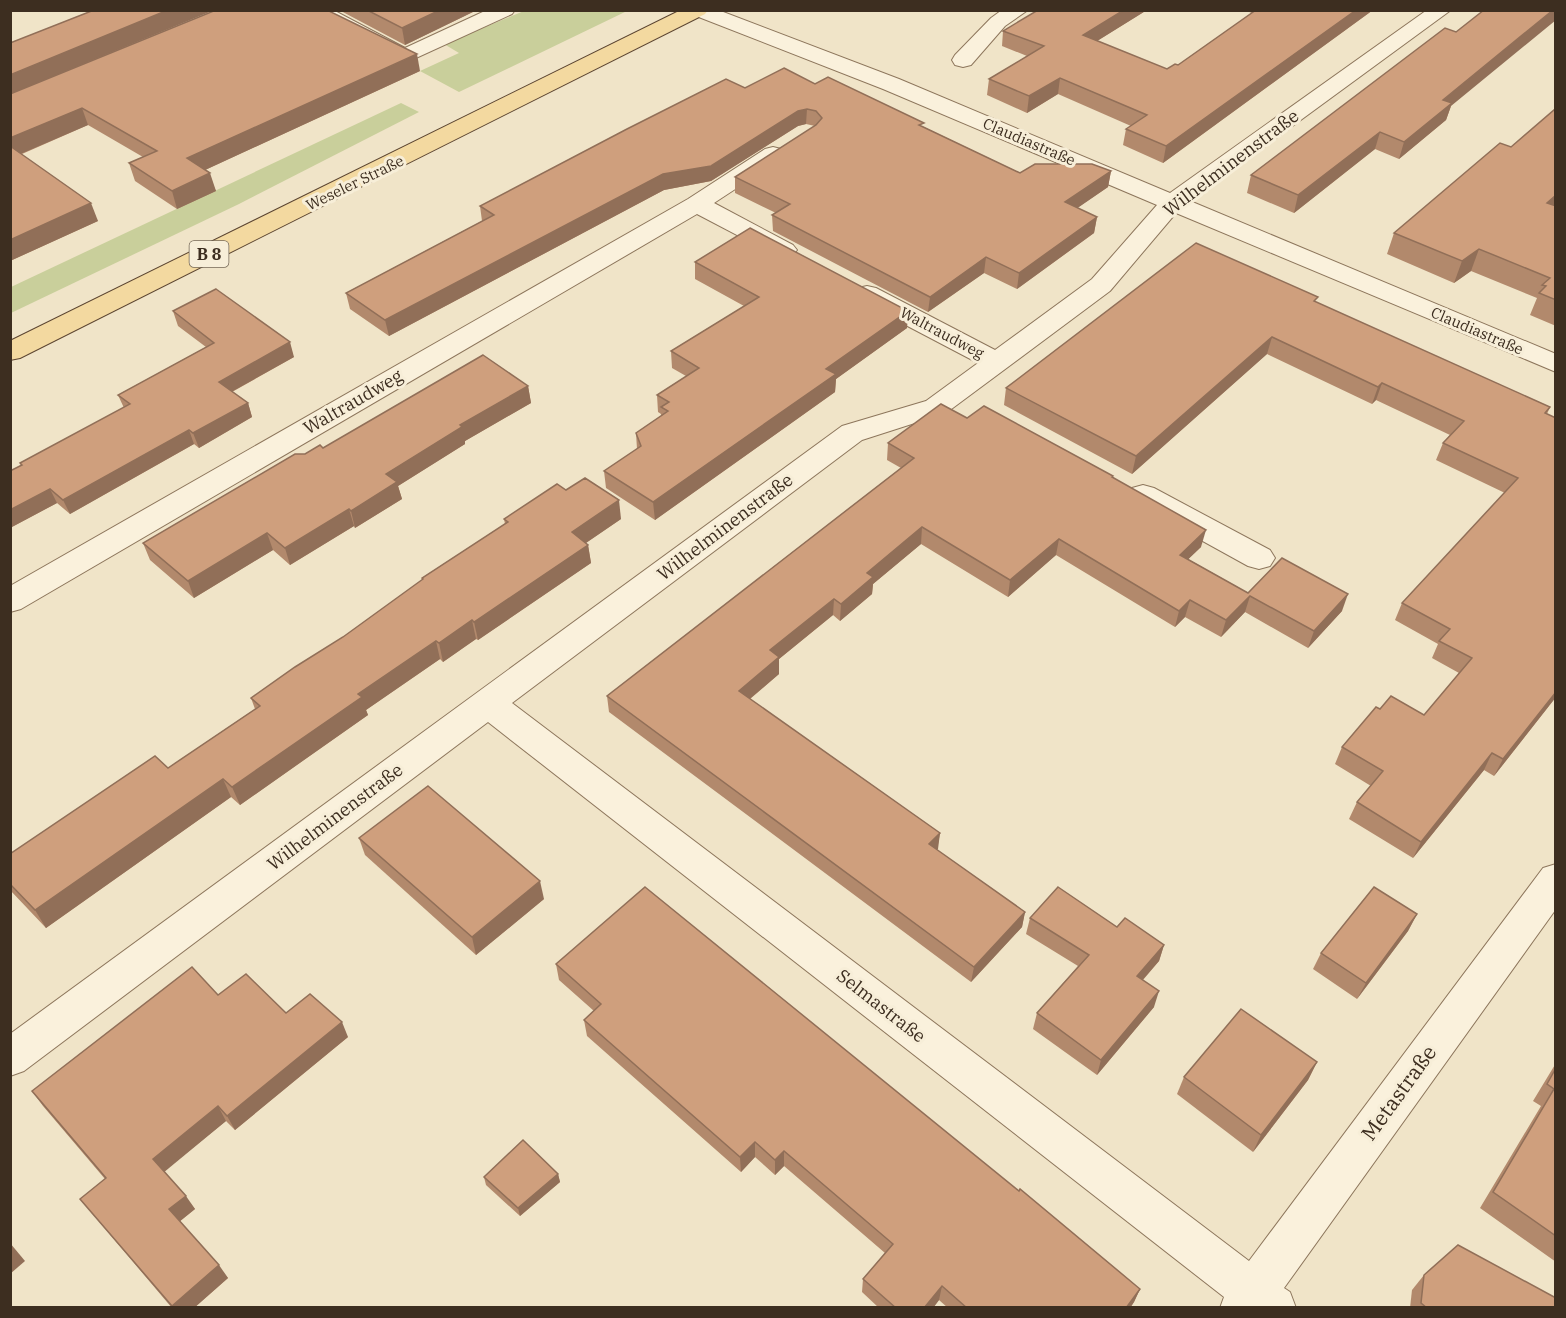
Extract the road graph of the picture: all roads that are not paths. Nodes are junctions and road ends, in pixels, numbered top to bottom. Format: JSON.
{"nodes":[{"id":1,"x":316,"y":10,"type":"edge"},
{"id":2,"x":505,"y":10,"type":"edge"},
{"id":3,"x":698,"y":10,"type":"edge"},
{"id":4,"x":1018,"y":10,"type":"edge"},
{"id":5,"x":1441,"y":10,"type":"edge"},
{"id":6,"x":963,"y":60,"type":"dead end"},
{"id":7,"x":797,"y":139,"type":"edge"},
{"id":8,"x":1172,"y":203,"type":"junction"},
{"id":9,"x":697,"y":204,"type":"junction"},
{"id":10,"x":810,"y":264,"type":"edge"},
{"id":11,"x":842,"y":280,"type":"edge"},
{"id":12,"x":10,"y":352,"type":"edge"},
{"id":13,"x":997,"y":362,"type":"junction"},
{"id":14,"x":1556,"y":364,"type":"edge"},
{"id":15,"x":954,"y":393,"type":"junction"},
{"id":16,"x":986,"y":410,"type":"edge"},
{"id":17,"x":1122,"y":484,"type":"edge"},
{"id":18,"x":1259,"y":558,"type":"dead end"},
{"id":19,"x":10,"y":601,"type":"edge"},
{"id":20,"x":488,"y":703,"type":"junction"},
{"id":21,"x":1556,"y":879,"type":"edge"},
{"id":22,"x":1544,"y":918,"type":"edge"},
{"id":23,"x":11,"y":1056,"type":"edge"},
{"id":24,"x":1256,"y":1302,"type":"edge"}],
"edges":[{"from":1,"to":2,"type":"street"},
{"from":3,"to":8,"type":"street","name":"Claudiastraße"},
{"from":3,"to":12,"type":"main road","name":"Weseler Straße","number":"B 8"},
{"from":4,"to":6,"type":"street"},
{"from":5,"to":8,"type":"street","name":"Wilhelminenstraße"},
{"from":7,"to":9,"type":"street","name":"Waltraudweg"},
{"from":8,"to":13,"type":"street","name":"Wilhelminenstraße"},
{"from":8,"to":14,"type":"street","name":"Claudiastraße"},
{"from":9,"to":10,"type":"street"},
{"from":9,"to":19,"type":"street","name":"Waltraudweg"},
{"from":11,"to":13,"type":"street","name":"Waltraudweg"},
{"from":13,"to":15,"type":"street","name":"Wilhelminenstraße"},
{"from":15,"to":16,"type":"street"},
{"from":15,"to":20,"type":"street","name":"Wilhelminenstraße"},
{"from":17,"to":18,"type":"street"},
{"from":20,"to":23,"type":"street","name":"Wilhelminenstraße"},
{"from":20,"to":24,"type":"street","name":"Selmastraße"},
{"from":21,"to":22,"type":"street","name":"Metastraße"},
{"from":22,"to":24,"type":"street","name":"Metastraße"}]}
